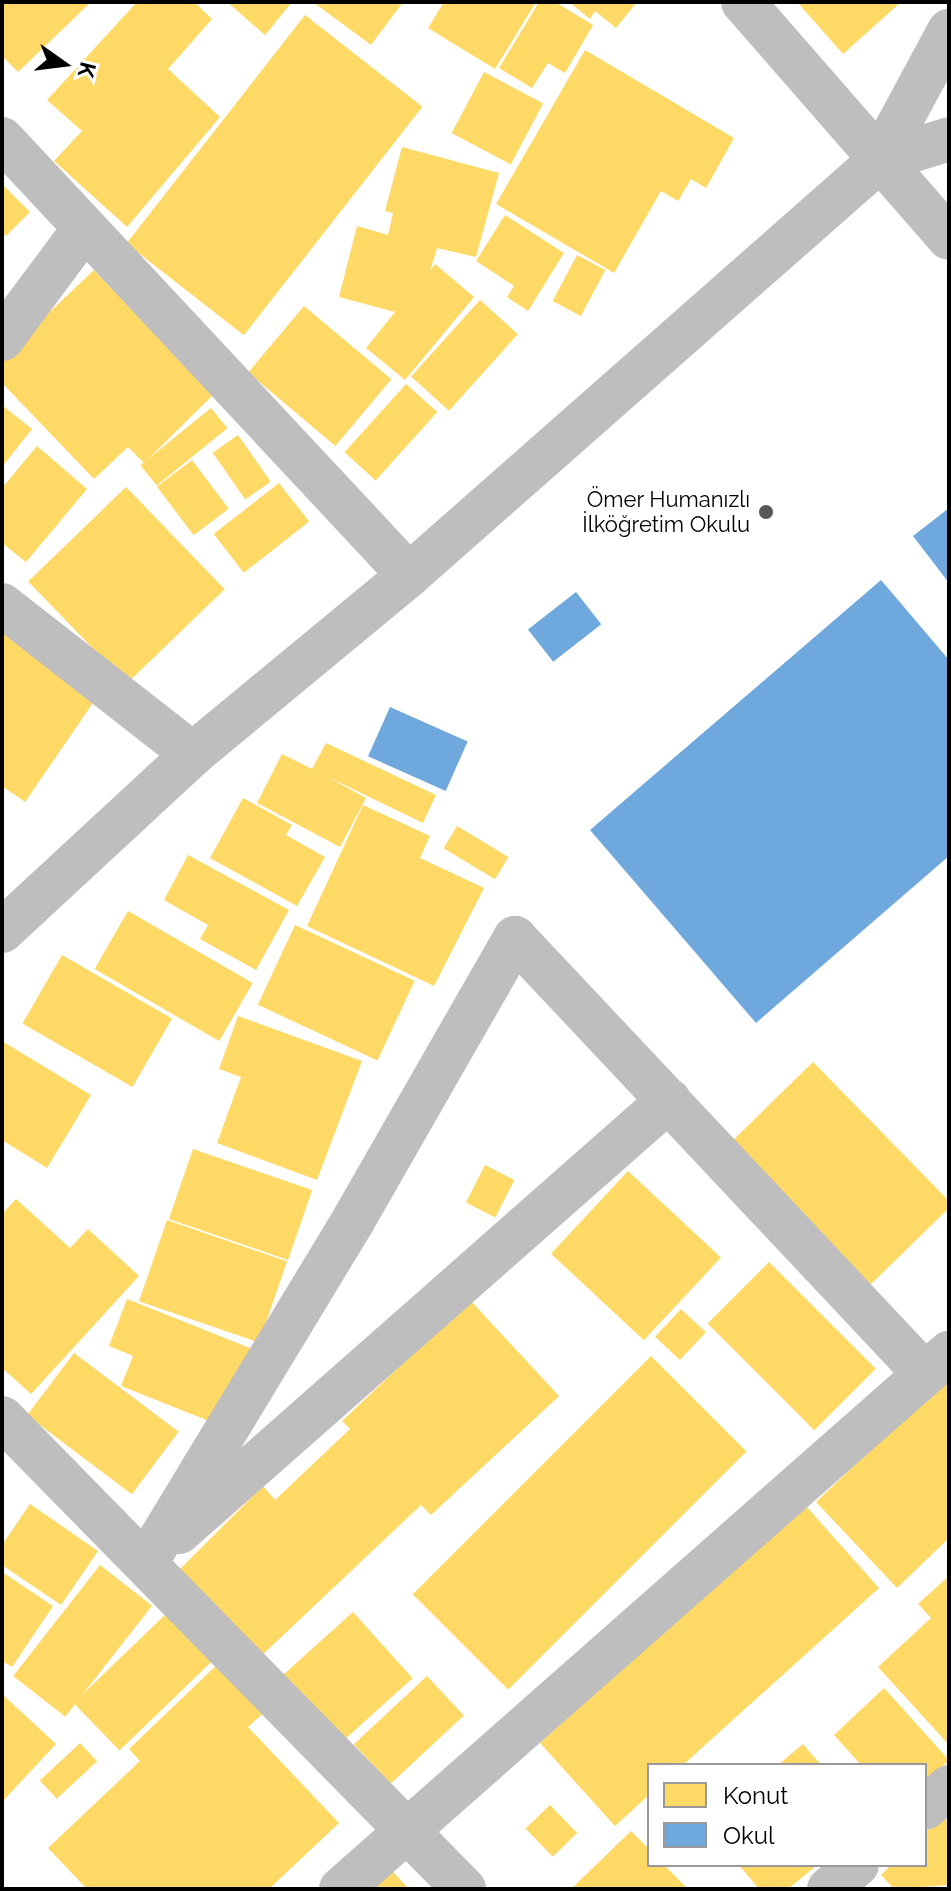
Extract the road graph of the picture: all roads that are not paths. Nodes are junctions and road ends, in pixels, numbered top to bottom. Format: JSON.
{"nodes":[{"id":1,"x":743,"y":2,"type":"edge"},
{"id":2,"x":949,"y":31,"type":"edge"},
{"id":3,"x":2,"y":139,"type":"edge"},
{"id":4,"x":949,"y":139,"type":"edge"},
{"id":5,"x":879,"y":161,"type":"junction"},
{"id":6,"x":84,"y":229,"type":"junction"},
{"id":7,"x":949,"y":238,"type":"edge"},
{"id":8,"x":2,"y":339,"type":"edge"},
{"id":9,"x":409,"y":575,"type":"junction"},
{"id":10,"x":2,"y":605,"type":"edge"},
{"id":11,"x":193,"y":754,"type":"junction"},
{"id":12,"x":2,"y":931,"type":"edge"},
{"id":13,"x":669,"y":1100,"type":"junction"},
{"id":14,"x":937,"y":1363,"type":"edge"},
{"id":15,"x":2,"y":1418,"type":"edge"},
{"id":16,"x":147,"y":1561,"type":"junction"},
{"id":17,"x":949,"y":1787,"type":"edge"},
{"id":18,"x":927,"y":1806,"type":"edge"},
{"id":19,"x":406,"y":1828,"type":"junction"},
{"id":20,"x":855,"y":1867,"type":"edge"},
{"id":21,"x":341,"y":1889,"type":"edge"},
{"id":22,"x":464,"y":1889,"type":"edge"},
{"id":23,"x":829,"y":1889,"type":"edge"}],
"edges":[{"from":1,"to":5,"type":"street"},
{"from":2,"to":5,"type":"street"},
{"from":3,"to":6,"type":"street"},
{"from":4,"to":5,"type":"street"},
{"from":5,"to":7,"type":"street"},
{"from":5,"to":9,"type":"street"},
{"from":6,"to":8,"type":"street"},
{"from":6,"to":9,"type":"street"},
{"from":9,"to":11,"type":"street"},
{"from":10,"to":11,"type":"street"},
{"from":11,"to":12,"type":"street"},
{"from":13,"to":14,"type":"street"},
{"from":13,"to":16,"type":"street"},
{"from":13,"to":16,"type":"street"},
{"from":14,"to":19,"type":"street"},
{"from":15,"to":16,"type":"street"},
{"from":16,"to":19,"type":"street"},
{"from":17,"to":18,"type":"street"},
{"from":19,"to":21,"type":"street"},
{"from":19,"to":22,"type":"street"},
{"from":20,"to":23,"type":"street"}]}
